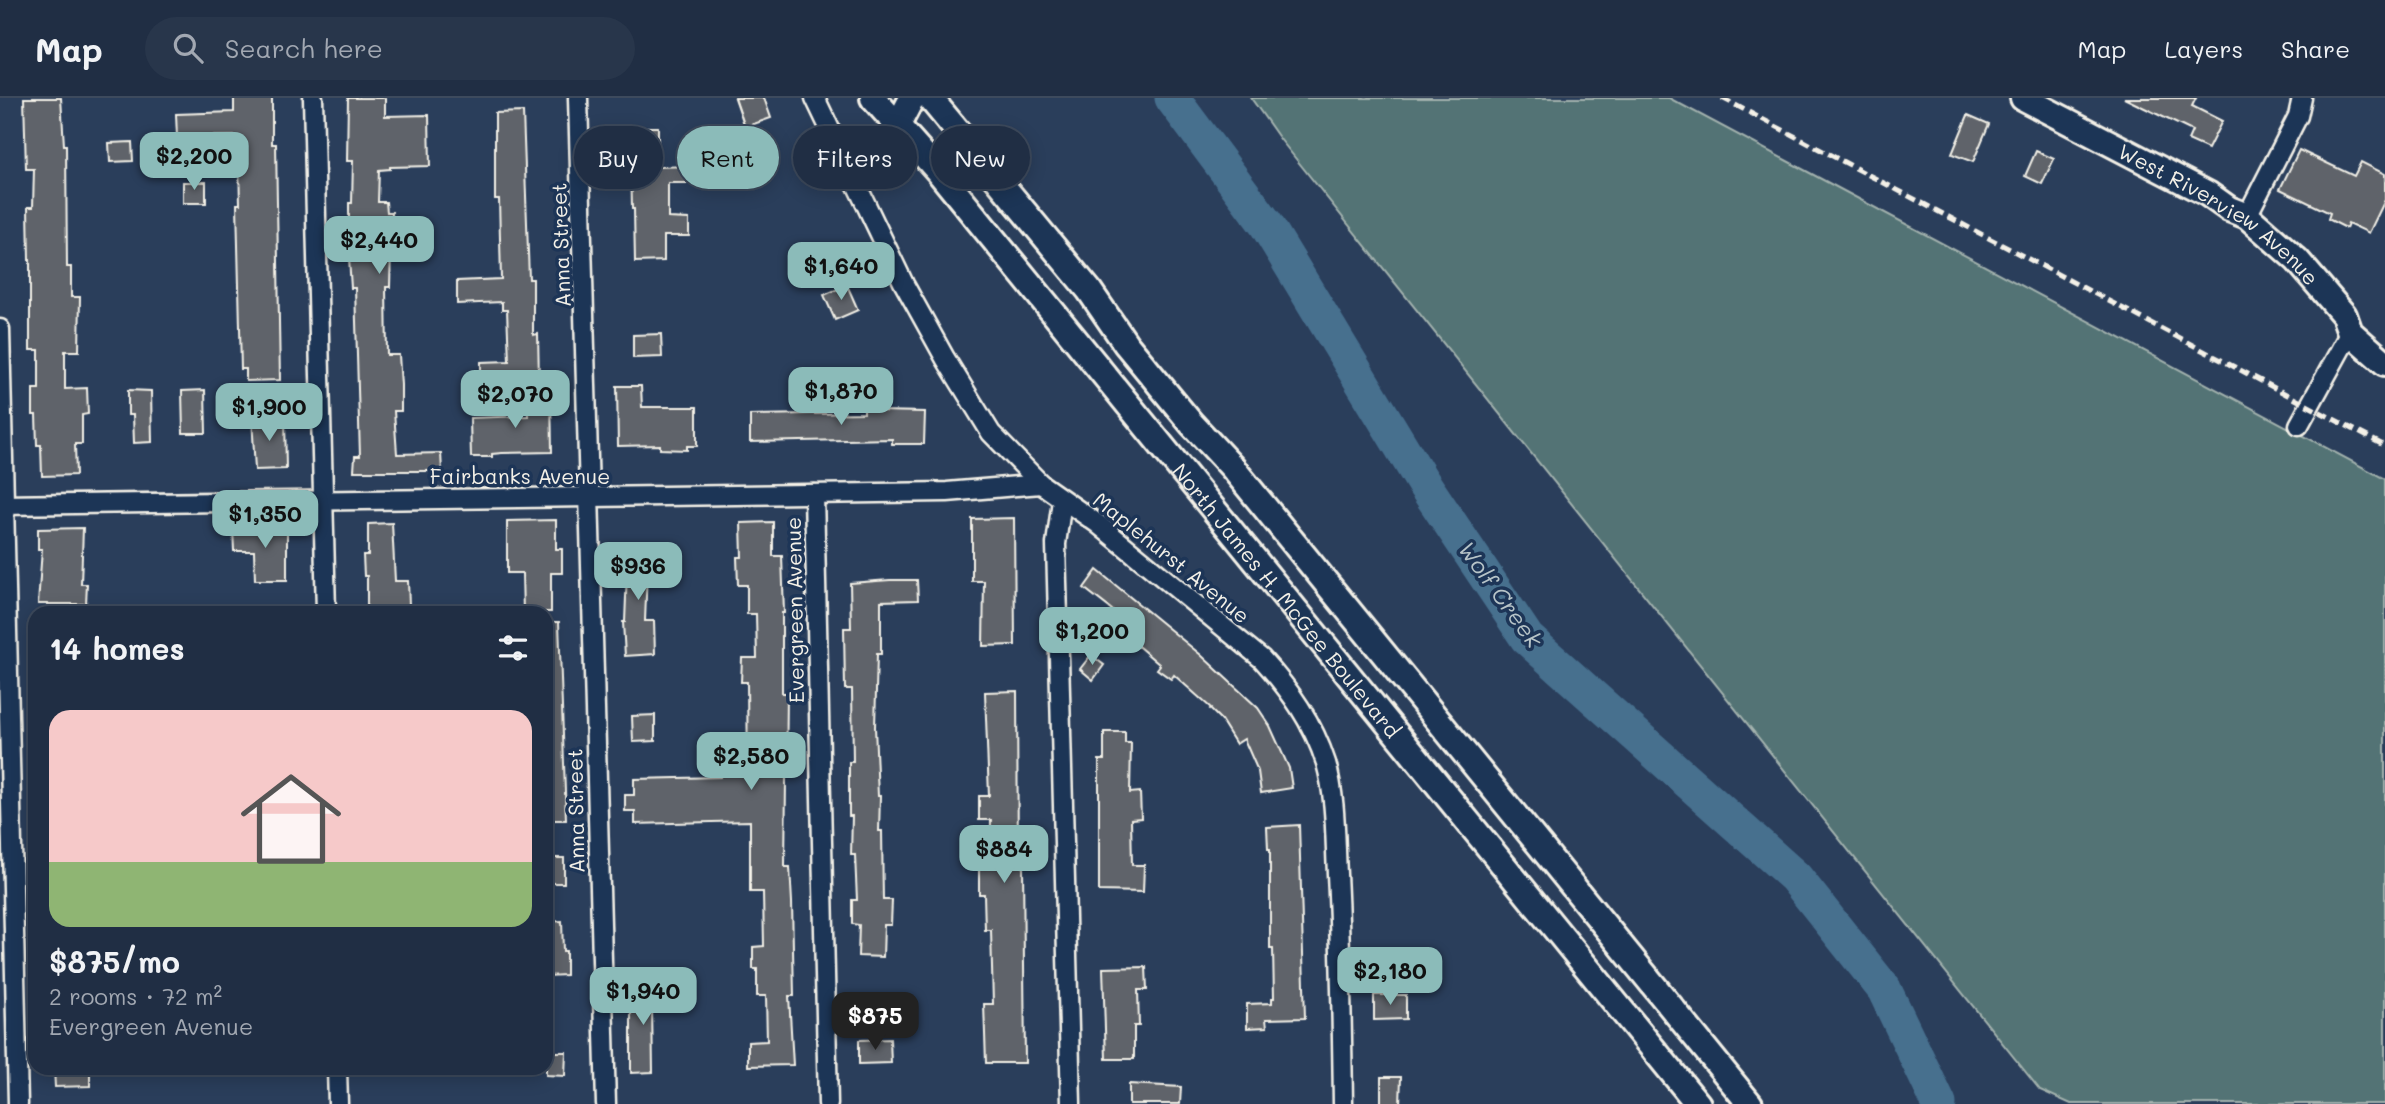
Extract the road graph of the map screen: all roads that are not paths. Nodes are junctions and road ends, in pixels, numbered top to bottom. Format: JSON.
{"nodes":[{"id":1,"x":313,"y":98,"type":"edge"},
{"id":2,"x":578,"y":98,"type":"edge"},
{"id":3,"x":815,"y":98,"type":"edge"},
{"id":4,"x":873,"y":98,"type":"edge"},
{"id":5,"x":912,"y":98,"type":"edge"},
{"id":6,"x":930,"y":98,"type":"edge"},
{"id":7,"x":2022,"y":98,"type":"edge"},
{"id":8,"x":2302,"y":98,"type":"edge"},
{"id":9,"x":898,"y":125,"type":"junction"},
{"id":10,"x":2247,"y":216,"type":"junction"},
{"id":11,"x":0,"y":329,"type":"edge"},
{"id":12,"x":2350,"y":332,"type":"junction"},
{"id":13,"x":2385,"y":363,"type":"edge"},
{"id":14,"x":2299,"y":425,"type":"dead end"},
{"id":15,"x":1041,"y":484,"type":"junction"},
{"id":16,"x":814,"y":494,"type":"junction"},
{"id":17,"x":590,"y":496,"type":"junction"},
{"id":18,"x":323,"y":500,"type":"junction"},
{"id":19,"x":1062,"y":500,"type":"junction"},
{"id":20,"x":2,"y":505,"type":"edge"},
{"id":21,"x":326,"y":606,"type":"edge"},
{"id":22,"x":337,"y":1075,"type":"edge"},
{"id":23,"x":18,"y":1104,"type":"edge"},
{"id":24,"x":338,"y":1104,"type":"edge"},
{"id":25,"x":606,"y":1104,"type":"edge"},
{"id":26,"x":828,"y":1104,"type":"edge"},
{"id":27,"x":1071,"y":1104,"type":"edge"},
{"id":28,"x":1343,"y":1104,"type":"edge"},
{"id":29,"x":1698,"y":1104,"type":"edge"},
{"id":30,"x":1750,"y":1104,"type":"edge"}],
"edges":[{"from":1,"to":18,"type":"street"},
{"from":2,"to":17,"type":"street","name":"Anna Street"},
{"from":3,"to":15,"type":"street","name":"Maplehurst Avenue"},
{"from":4,"to":9,"type":"main road","name":"North James H. McGee Boulevard"},
{"from":5,"to":9,"type":"main road"},
{"from":6,"to":30,"type":"main road","name":"North James H. McGee Boulevard"},
{"from":7,"to":10,"type":"main road","name":"West Riverview Avenue"},
{"from":8,"to":10,"type":"street"},
{"from":9,"to":29,"type":"main road","name":"North James H. McGee Boulevard"},
{"from":10,"to":12,"type":"main road","name":"West Riverview Avenue"},
{"from":11,"to":20,"type":"street"},
{"from":12,"to":13,"type":"main road","name":"West Riverview Avenue"},
{"from":12,"to":14,"type":"street"},
{"from":15,"to":16,"type":"street","name":"Fairbanks Avenue"},
{"from":15,"to":19,"type":"street","name":"Maplehurst Avenue"},
{"from":16,"to":17,"type":"street","name":"Fairbanks Avenue"},
{"from":16,"to":26,"type":"street","name":"Evergreen Avenue"},
{"from":17,"to":18,"type":"street","name":"Fairbanks Avenue"},
{"from":17,"to":25,"type":"street","name":"Anna Street"},
{"from":18,"to":20,"type":"street","name":"Fairbanks Avenue"},
{"from":18,"to":21,"type":"street"},
{"from":19,"to":27,"type":"street"},
{"from":19,"to":28,"type":"street","name":"Maplehurst Avenue"},
{"from":20,"to":23,"type":"street"},
{"from":22,"to":24,"type":"street"}]}
